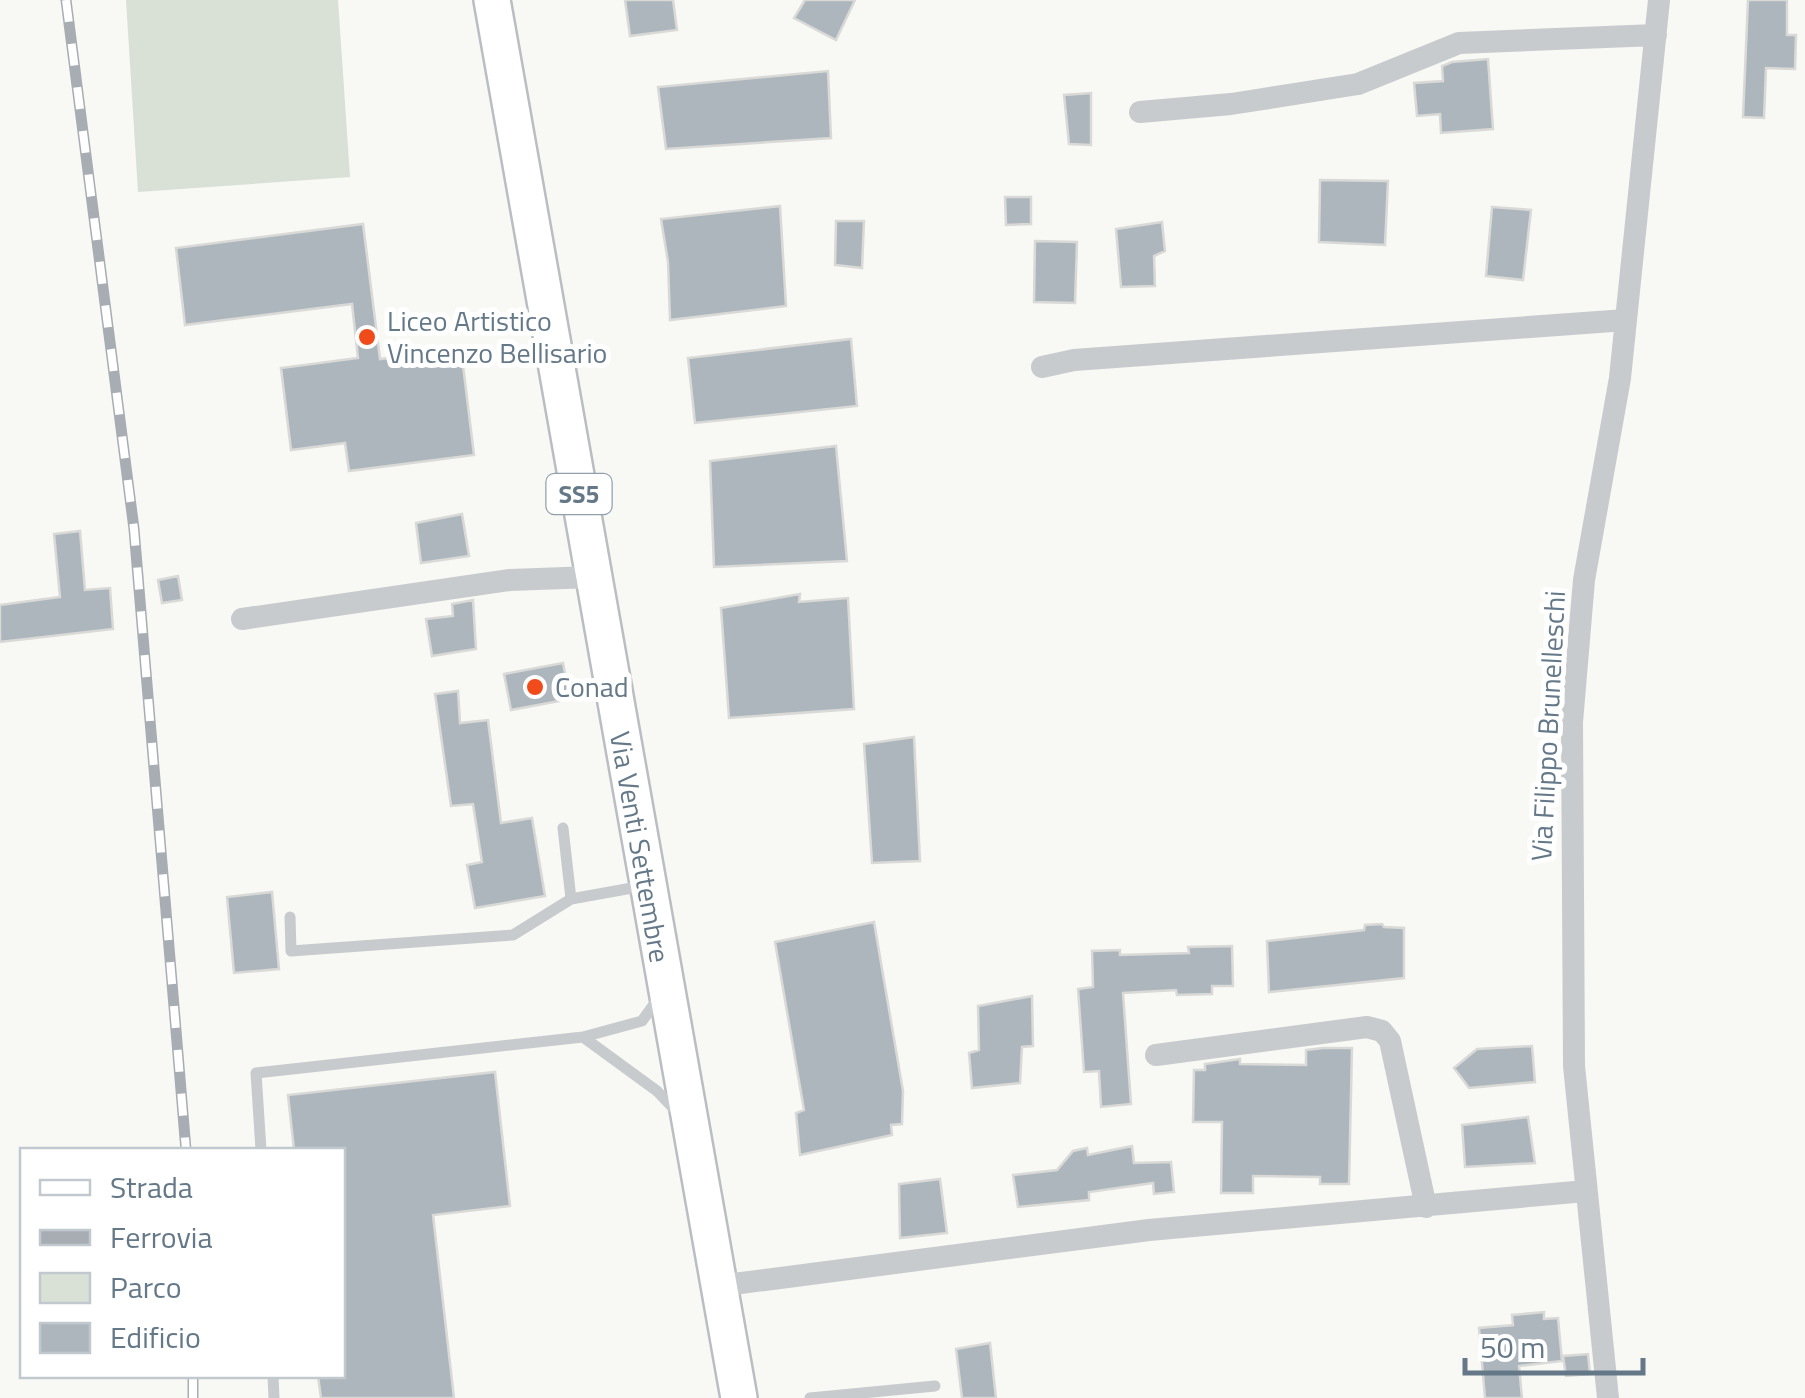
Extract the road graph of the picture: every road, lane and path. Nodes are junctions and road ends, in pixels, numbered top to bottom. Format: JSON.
{"nodes":[{"id":1,"x":492,"y":0,"type":"edge"},
{"id":2,"x":1659,"y":0,"type":"edge"},
{"id":3,"x":1656,"y":35,"type":"junction"},
{"id":4,"x":1140,"y":112,"type":"dead end"},
{"id":5,"x":1626,"y":320,"type":"junction"},
{"id":6,"x":1042,"y":367,"type":"dead end"},
{"id":7,"x":593,"y":577,"type":"junction"},
{"id":8,"x":242,"y":619,"type":"dead end"},
{"id":9,"x":563,"y":828,"type":"dead end"},
{"id":10,"x":647,"y":886,"type":"junction"},
{"id":11,"x":571,"y":899,"type":"junction"},
{"id":12,"x":290,"y":916,"type":"dead end"},
{"id":13,"x":666,"y":988,"type":"junction"},
{"id":14,"x":582,"y":1037,"type":"junction"},
{"id":15,"x":1156,"y":1054,"type":"dead end"},
{"id":16,"x":689,"y":1124,"type":"junction"},
{"id":17,"x":261,"y":1148,"type":"edge"},
{"id":18,"x":1586,"y":1190,"type":"junction"},
{"id":19,"x":1426,"y":1207,"type":"junction"},
{"id":20,"x":718,"y":1286,"type":"junction"},
{"id":21,"x":935,"y":1386,"type":"dead end"},
{"id":22,"x":739,"y":1398,"type":"edge"},
{"id":23,"x":810,"y":1398,"type":"edge"},
{"id":24,"x":1608,"y":1398,"type":"edge"}],
"edges":[{"from":1,"to":7,"type":"main road","name":"Via Venti Settembre","number":"SS5"},
{"from":2,"to":3,"type":"street","name":"Via Filippo Brunelleschi"},
{"from":3,"to":4,"type":"street"},
{"from":3,"to":5,"type":"street","name":"Via Filippo Brunelleschi"},
{"from":5,"to":6,"type":"street"},
{"from":5,"to":18,"type":"street","name":"Via Filippo Brunelleschi"},
{"from":7,"to":8,"type":"street"},
{"from":7,"to":10,"type":"main road","name":"Via Venti Settembre","number":"SS5"},
{"from":9,"to":11,"type":"lane"},
{"from":10,"to":11,"type":"lane"},
{"from":10,"to":13,"type":"main road","name":"Via Venti Settembre","number":"SS5"},
{"from":11,"to":12,"type":"lane"},
{"from":13,"to":14,"type":"lane"},
{"from":13,"to":16,"type":"main road","name":"Via Venti Settembre","number":"SS5"},
{"from":14,"to":16,"type":"lane"},
{"from":14,"to":17,"type":"lane"},
{"from":15,"to":19,"type":"street"},
{"from":16,"to":20,"type":"main road","name":"Via Venti Settembre","number":"SS5"},
{"from":18,"to":19,"type":"street"},
{"from":18,"to":24,"type":"street","name":"Via Filippo Brunelleschi"},
{"from":19,"to":20,"type":"street"},
{"from":20,"to":22,"type":"main road","name":"Via Venti Settembre","number":"SS5"},
{"from":21,"to":23,"type":"lane"}]}
